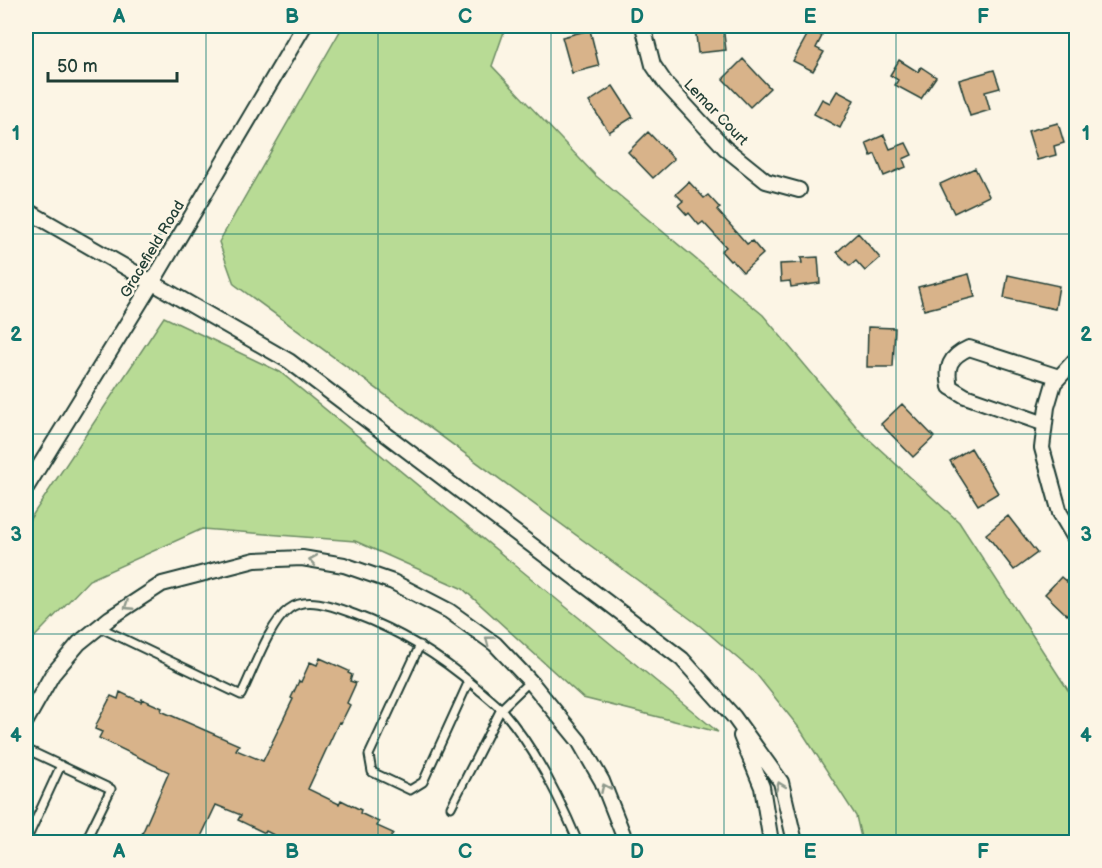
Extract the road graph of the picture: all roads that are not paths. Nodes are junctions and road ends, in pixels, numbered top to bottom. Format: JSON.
{"nodes":[{"id":1,"x":304,"y":26,"type":"edge"},
{"id":2,"x":643,"y":26,"type":"edge"},
{"id":3,"x":799,"y":190,"type":"dead end"},
{"id":4,"x":26,"y":210,"type":"edge"},
{"id":5,"x":152,"y":283,"type":"junction"},
{"id":6,"x":1077,"y":358,"type":"edge"},
{"id":7,"x":1059,"y":377,"type":"junction"},
{"id":8,"x":1045,"y":424,"type":"junction"},
{"id":9,"x":26,"y":488,"type":"edge"},
{"id":10,"x":1077,"y":540,"type":"edge"},
{"id":11,"x":99,"y":627,"type":"junction"},
{"id":12,"x":420,"y":645,"type":"junction"},
{"id":13,"x":469,"y":681,"type":"junction"},
{"id":14,"x":530,"y":681,"type":"junction"},
{"id":15,"x":501,"y":709,"type":"junction"},
{"id":16,"x":734,"y":717,"type":"junction"},
{"id":17,"x":26,"y":721,"type":"edge"},
{"id":18,"x":26,"y":749,"type":"edge"},
{"id":19,"x":61,"y":765,"type":"junction"},
{"id":20,"x":451,"y":807,"type":"dead end"},
{"id":21,"x":26,"y":841,"type":"edge"},
{"id":22,"x":85,"y":843,"type":"edge"},
{"id":23,"x":578,"y":843,"type":"edge"},
{"id":24,"x":626,"y":843,"type":"edge"},
{"id":25,"x":771,"y":843,"type":"edge"},
{"id":26,"x":795,"y":843,"type":"edge"}],
"edges":[{"from":1,"to":5,"type":"street","name":"Gracefield Road"},
{"from":2,"to":3,"type":"street","name":"Lemar Court"},
{"from":4,"to":5,"type":"street"},
{"from":5,"to":9,"type":"street","name":"Gracefield Road"},
{"from":5,"to":16,"type":"street"},
{"from":6,"to":7,"type":"street"},
{"from":7,"to":8,"type":"street"},
{"from":7,"to":8,"type":"street"},
{"from":8,"to":10,"type":"street"},
{"from":11,"to":12,"type":"lane"},
{"from":14,"to":11,"type":"street","one_way":true},
{"from":11,"to":17,"type":"street"},
{"from":12,"to":13,"type":"lane"},
{"from":12,"to":13,"type":"lane"},
{"from":13,"to":15,"type":"lane"},
{"from":14,"to":15,"type":"lane"},
{"from":24,"to":14,"type":"street","one_way":true},
{"from":15,"to":20,"type":"lane"},
{"from":15,"to":23,"type":"lane"},
{"from":16,"to":25,"type":"street"},
{"from":26,"to":16,"type":"street","one_way":true},
{"from":18,"to":19,"type":"lane"},
{"from":19,"to":21,"type":"lane"},
{"from":19,"to":22,"type":"lane"}]}
